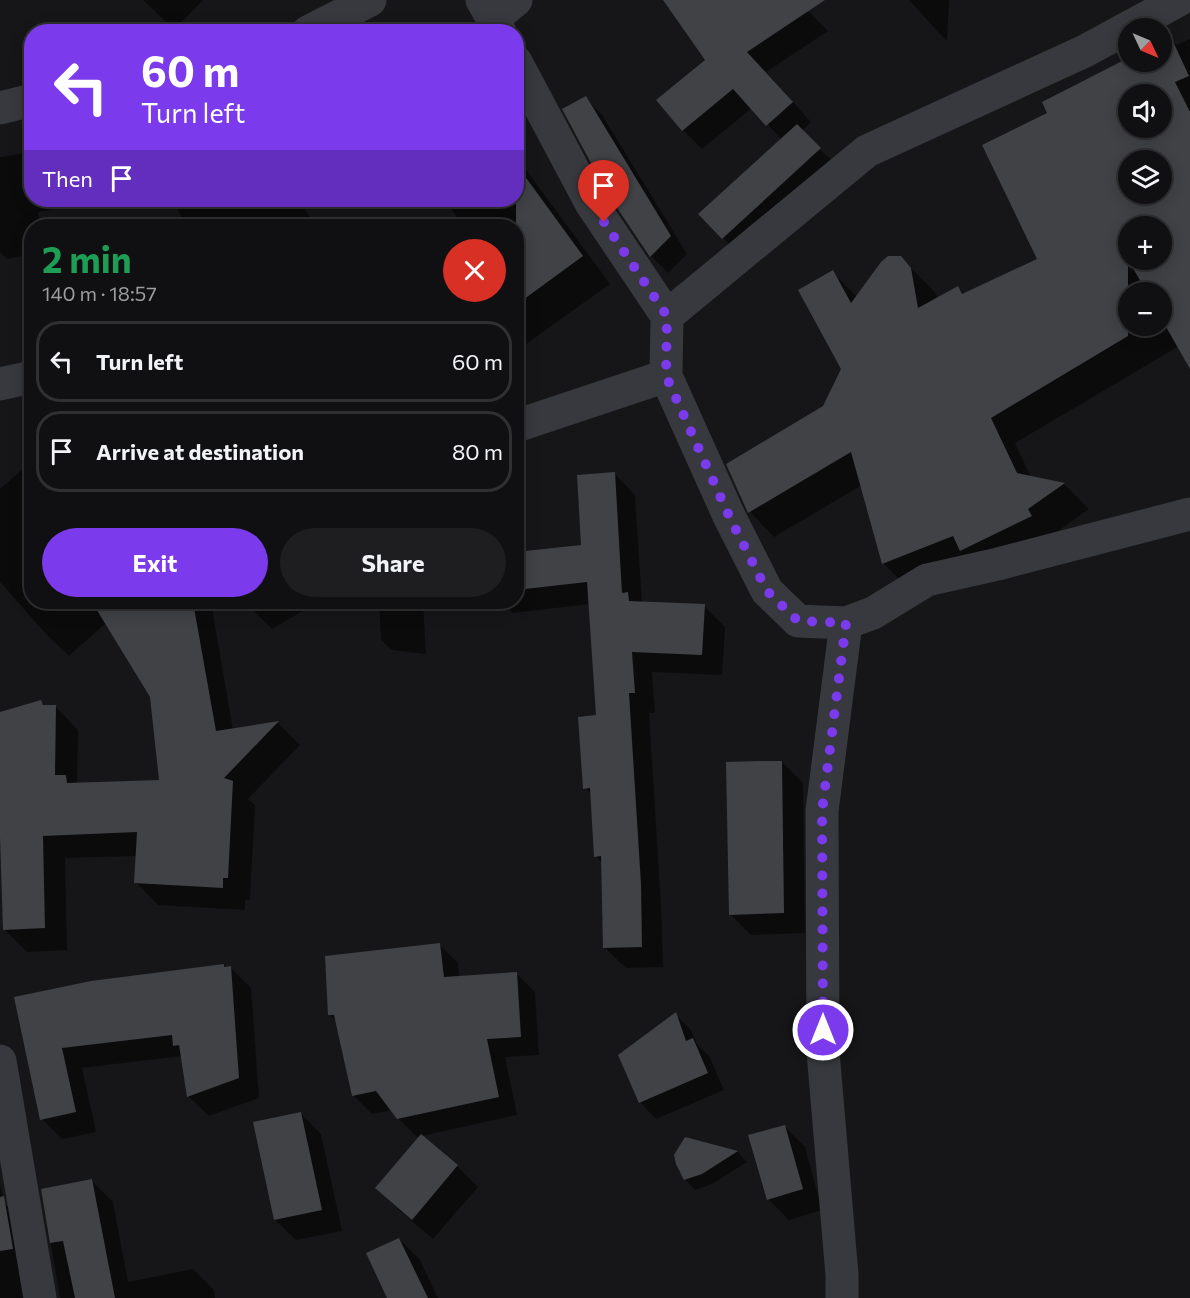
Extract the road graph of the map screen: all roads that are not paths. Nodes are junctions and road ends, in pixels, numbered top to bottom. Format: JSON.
{"nodes":[{"id":1,"x":370,"y":0,"type":"edge"},
{"id":2,"x":1179,"y":0,"type":"edge"},
{"id":3,"x":324,"y":24,"type":"edge"},
{"id":4,"x":524,"y":77,"type":"edge"},
{"id":5,"x":24,"y":102,"type":"edge"},
{"id":6,"x":0,"y":108,"type":"edge"},
{"id":7,"x":667,"y":316,"type":"junction"},
{"id":8,"x":666,"y":376,"type":"junction"},
{"id":9,"x":24,"y":379,"type":"edge"},
{"id":10,"x":0,"y":384,"type":"edge"},
{"id":11,"x":524,"y":423,"type":"edge"},
{"id":12,"x":1190,"y":514,"type":"edge"},
{"id":13,"x":846,"y":623,"type":"junction"},
{"id":14,"x":0,"y":1061,"type":"edge"},
{"id":15,"x":40,"y":1298,"type":"edge"},
{"id":16,"x":842,"y":1298,"type":"edge"}],
"edges":[{"from":1,"to":3,"type":"street"},
{"from":2,"to":7,"type":"street"},
{"from":4,"to":7,"type":"street"},
{"from":5,"to":6,"type":"street"},
{"from":7,"to":8,"type":"street"},
{"from":8,"to":11,"type":"street"},
{"from":8,"to":13,"type":"street"},
{"from":9,"to":10,"type":"street"},
{"from":12,"to":13,"type":"street"},
{"from":13,"to":16,"type":"street"},
{"from":14,"to":15,"type":"street"}]}
